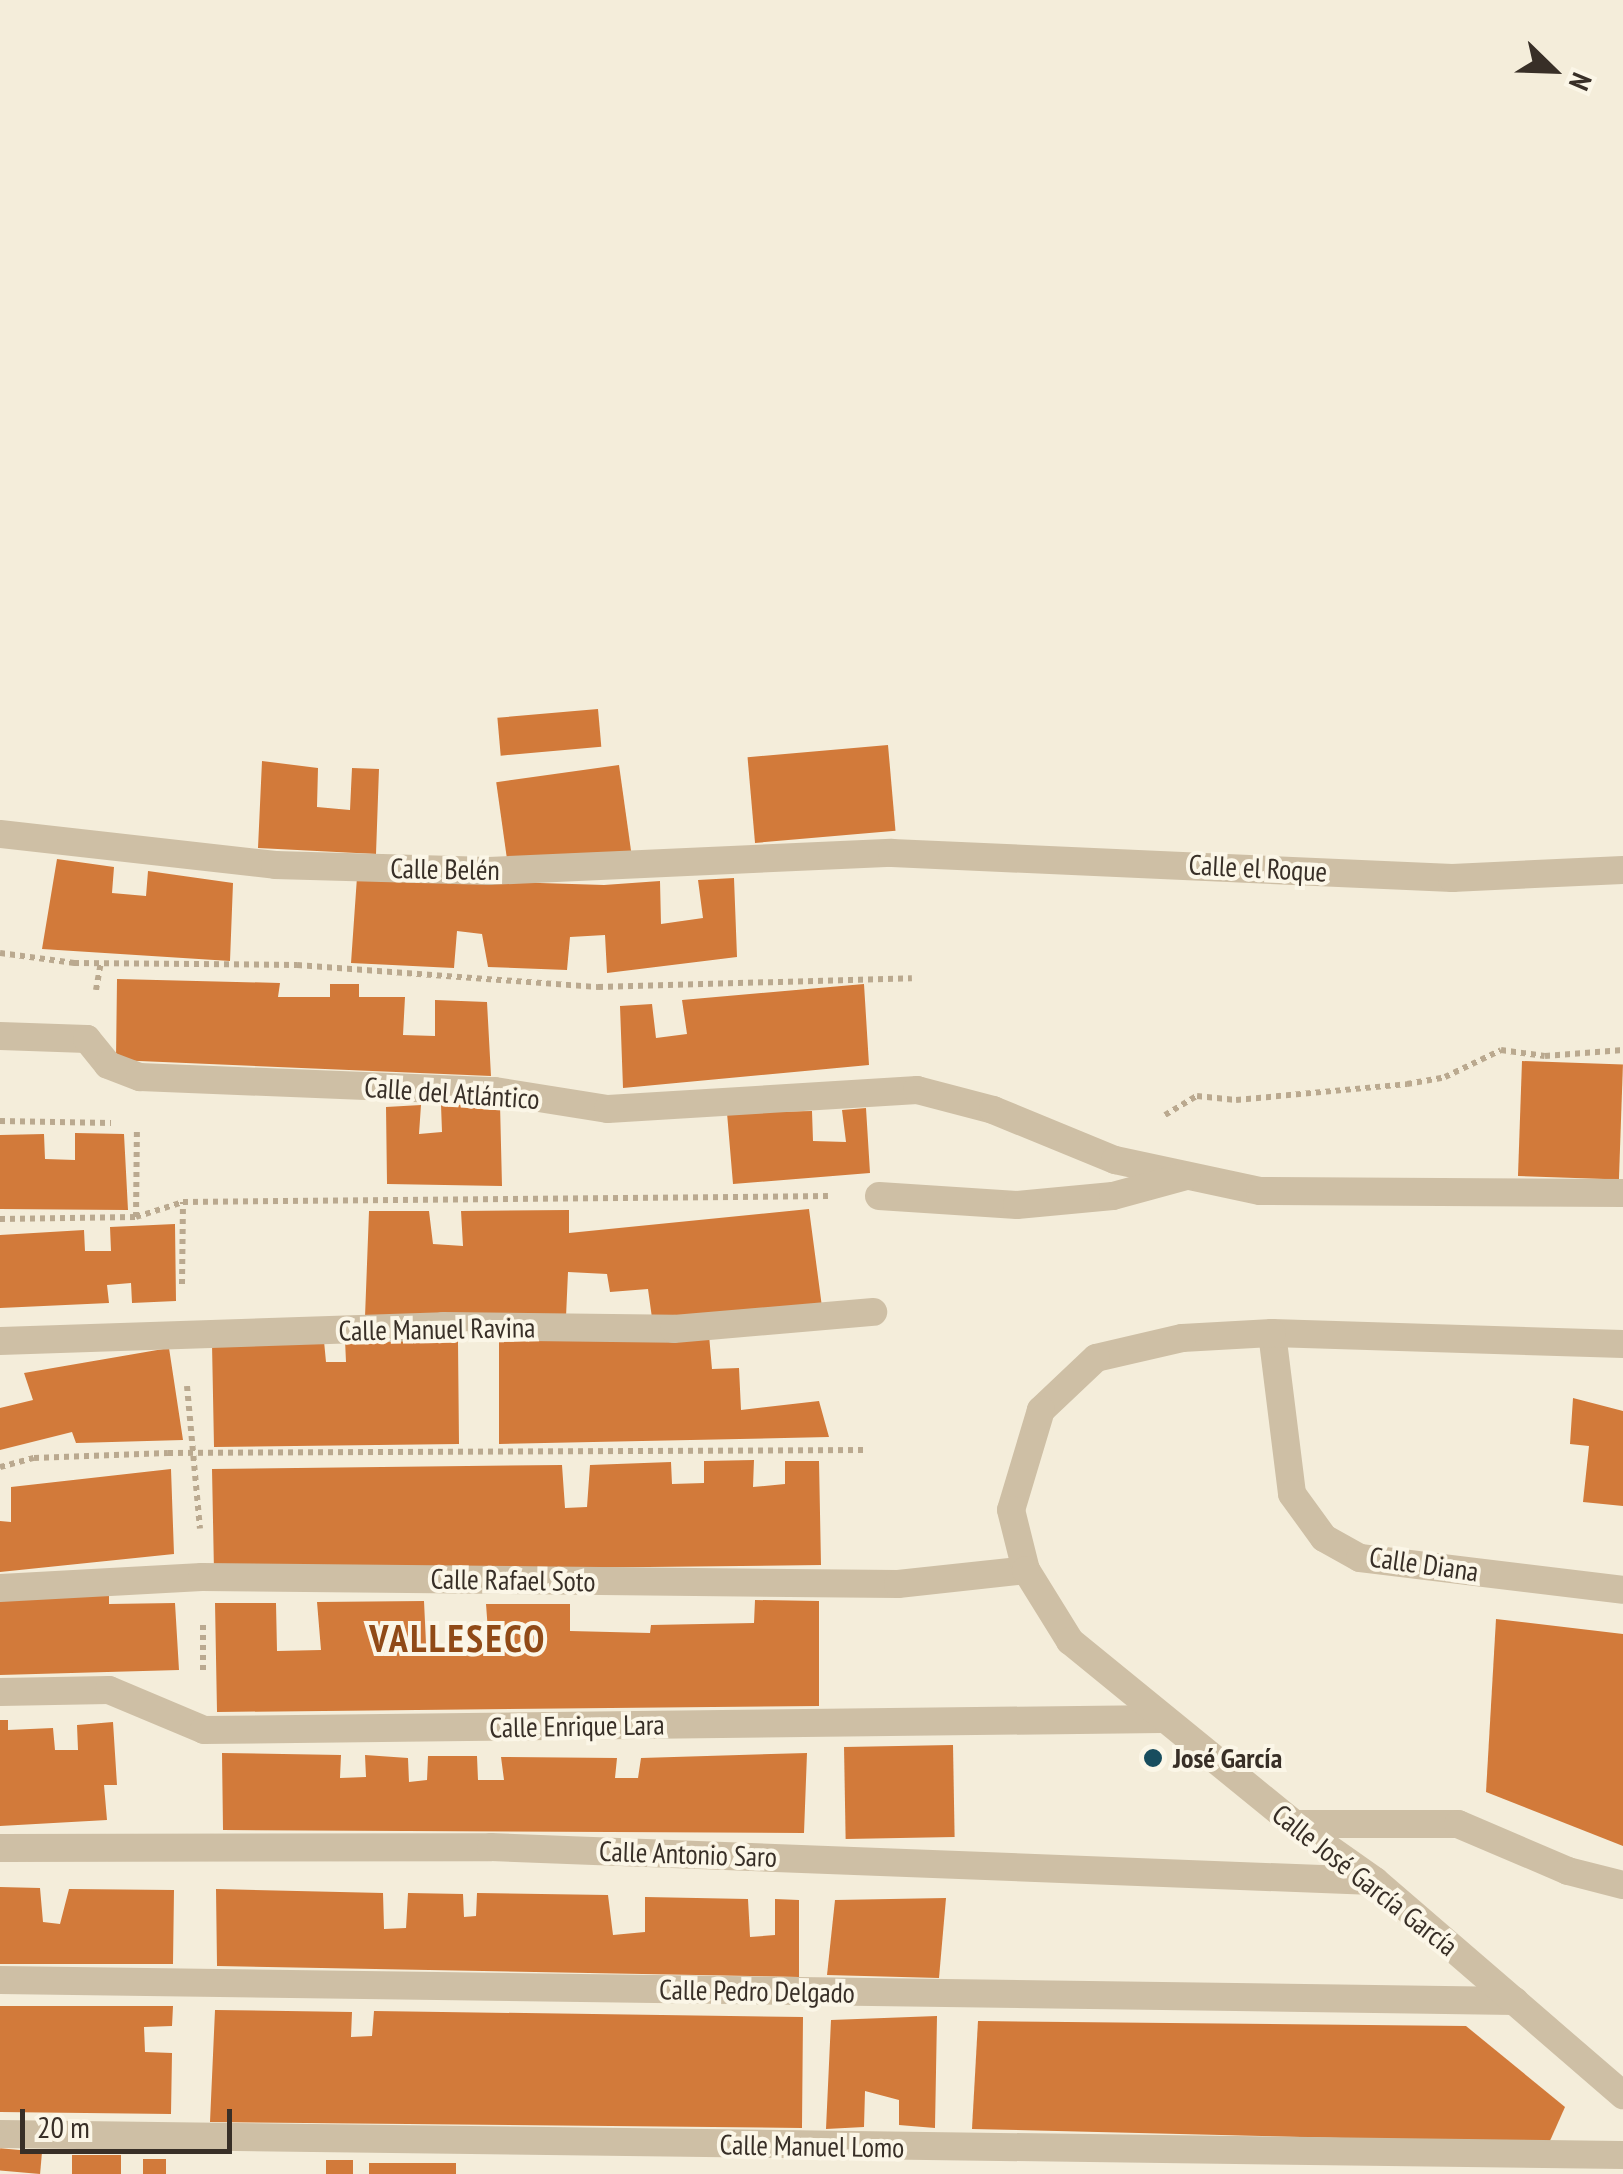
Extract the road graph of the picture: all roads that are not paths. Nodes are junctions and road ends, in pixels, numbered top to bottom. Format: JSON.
{"nodes":[{"id":1,"x":0,"y":834,"type":"edge"},
{"id":2,"x":892,"y":853,"type":"joint"},
{"id":3,"x":1623,"y":870,"type":"edge"},
{"id":4,"x":0,"y":1036,"type":"edge"},
{"id":5,"x":1192,"y":1174,"type":"junction"},
{"id":6,"x":1623,"y":1193,"type":"edge"},
{"id":7,"x":879,"y":1196,"type":"road end"},
{"id":8,"x":873,"y":1312,"type":"dead end"},
{"id":9,"x":1272,"y":1333,"type":"junction"},
{"id":10,"x":0,"y":1342,"type":"edge"},
{"id":11,"x":1623,"y":1344,"type":"edge"},
{"id":12,"x":1026,"y":1570,"type":"junction"},
{"id":13,"x":0,"y":1588,"type":"edge"},
{"id":14,"x":1623,"y":1590,"type":"edge"},
{"id":15,"x":0,"y":1692,"type":"edge"},
{"id":16,"x":1162,"y":1719,"type":"junction"},
{"id":17,"x":1294,"y":1824,"type":"junction"},
{"id":18,"x":0,"y":1848,"type":"edge"},
{"id":19,"x":1375,"y":1881,"type":"junction"},
{"id":20,"x":1623,"y":1885,"type":"edge"},
{"id":21,"x":0,"y":1980,"type":"edge"},
{"id":22,"x":1515,"y":2002,"type":"junction"},
{"id":23,"x":1623,"y":2095,"type":"edge"},
{"id":24,"x":0,"y":2134,"type":"edge"},
{"id":25,"x":1623,"y":2155,"type":"edge"}],
"edges":[{"from":1,"to":2,"type":"street","name":"Calle Belén"},
{"from":2,"to":3,"type":"street","name":"Calle el Roque"},
{"from":4,"to":5,"type":"street","name":"Calle del Atlántico"},
{"from":5,"to":6,"type":"street","name":"Calle del Atlántico"},
{"from":5,"to":7,"type":"street"},
{"from":8,"to":10,"type":"street","name":"Calle Manuel Ravina"},
{"from":9,"to":11,"type":"street","name":"Calle José García García"},
{"from":9,"to":12,"type":"street","name":"Calle José García García"},
{"from":9,"to":14,"type":"street","name":"Calle Diana"},
{"from":12,"to":13,"type":"street","name":"Calle Rafael Soto"},
{"from":12,"to":16,"type":"street","name":"Calle José García García"},
{"from":15,"to":16,"type":"street","name":"Calle Enrique Lara"},
{"from":16,"to":17,"type":"street","name":"Calle José García García"},
{"from":17,"to":19,"type":"street","name":"Calle José García García"},
{"from":17,"to":20,"type":"street"},
{"from":18,"to":19,"type":"street","name":"Calle Antonio Saro"},
{"from":19,"to":22,"type":"street","name":"Calle José García García"},
{"from":21,"to":22,"type":"street","name":"Calle Pedro Delgado"},
{"from":22,"to":23,"type":"street","name":"Calle José García García"},
{"from":24,"to":25,"type":"street","name":"Calle Manuel Lomo"}]}
